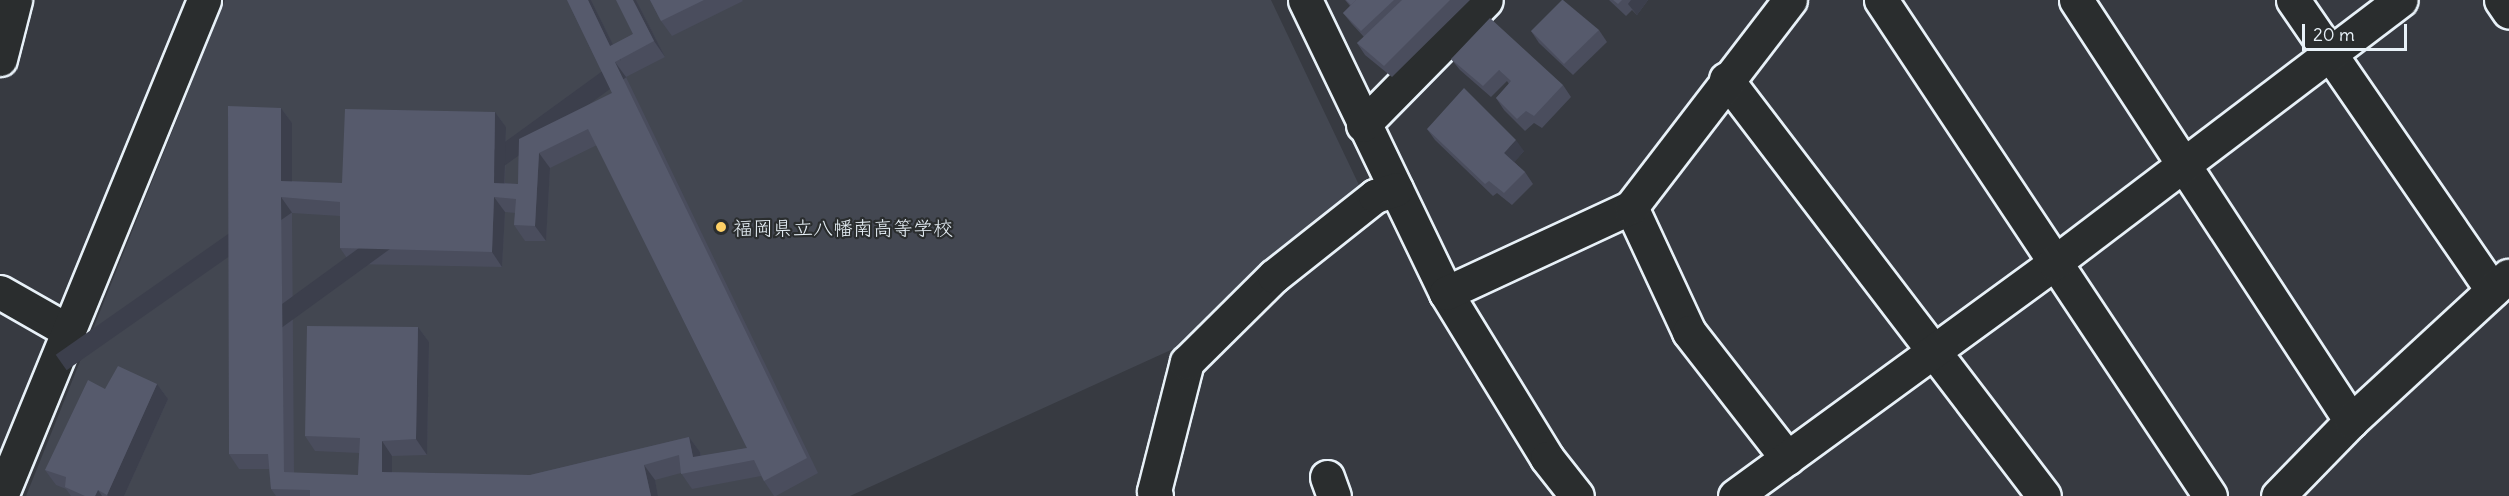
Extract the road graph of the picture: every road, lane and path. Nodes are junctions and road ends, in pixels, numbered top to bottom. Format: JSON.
{"nodes":[{"id":1,"x":15,"y":0,"type":"edge"},
{"id":2,"x":204,"y":0,"type":"edge"},
{"id":3,"x":1305,"y":0,"type":"edge"},
{"id":4,"x":1486,"y":0,"type":"edge"},
{"id":5,"x":1790,"y":0,"type":"edge"},
{"id":6,"x":1881,"y":0,"type":"edge"},
{"id":7,"x":2076,"y":0,"type":"edge"},
{"id":8,"x":2293,"y":0,"type":"edge"},
{"id":9,"x":2400,"y":0,"type":"edge"},
{"id":10,"x":2500,"y":0,"type":"edge"},
{"id":11,"x":2509,"y":12,"type":"edge"},
{"id":12,"x":1,"y":50,"type":"edge"},
{"id":13,"x":2329,"y":53,"type":"junction"},
{"id":14,"x":1726,"y":79,"type":"junction"},
{"id":15,"x":1363,"y":125,"type":"junction"},
{"id":16,"x":2181,"y":165,"type":"junction"},
{"id":17,"x":1396,"y":189,"type":"junction"},
{"id":18,"x":1631,"y":207,"type":"junction"},
{"id":19,"x":2054,"y":263,"type":"junction"},
{"id":20,"x":2501,"y":283,"type":"edge"},
{"id":21,"x":0,"y":292,"type":"edge"},
{"id":22,"x":1446,"y":293,"type":"junction"},
{"id":23,"x":67,"y":330,"type":"junction"},
{"id":24,"x":1932,"y":352,"type":"junction"},
{"id":25,"x":2351,"y":421,"type":"junction"},
{"id":26,"x":1787,"y":458,"type":"junction"},
{"id":27,"x":1,"y":496,"type":"edge"},
{"id":28,"x":1156,"y":496,"type":"edge"},
{"id":29,"x":1577,"y":496,"type":"edge"},
{"id":30,"x":1735,"y":496,"type":"edge"},
{"id":31,"x":2044,"y":496,"type":"edge"},
{"id":32,"x":2210,"y":496,"type":"edge"},
{"id":33,"x":2278,"y":496,"type":"edge"}],
"edges":[{"from":1,"to":12,"type":"street"},
{"from":2,"to":23,"type":"street"},
{"from":3,"to":15,"type":"street"},
{"from":4,"to":15,"type":"street"},
{"from":5,"to":14,"type":"street"},
{"from":6,"to":19,"type":"street"},
{"from":7,"to":16,"type":"street"},
{"from":8,"to":13,"type":"street"},
{"from":9,"to":13,"type":"street"},
{"from":10,"to":11,"type":"street"},
{"from":13,"to":16,"type":"street"},
{"from":13,"to":20,"type":"street"},
{"from":14,"to":18,"type":"street"},
{"from":14,"to":24,"type":"street"},
{"from":15,"to":17,"type":"street"},
{"from":16,"to":19,"type":"street"},
{"from":16,"to":25,"type":"street"},
{"from":17,"to":22,"type":"street"},
{"from":17,"to":28,"type":"street"},
{"from":18,"to":22,"type":"street"},
{"from":18,"to":26,"type":"street"},
{"from":19,"to":24,"type":"street"},
{"from":19,"to":32,"type":"street"},
{"from":20,"to":25,"type":"street"},
{"from":21,"to":23,"type":"street"},
{"from":22,"to":29,"type":"street"},
{"from":23,"to":27,"type":"street"},
{"from":24,"to":26,"type":"street"},
{"from":24,"to":31,"type":"street"},
{"from":25,"to":33,"type":"street"},
{"from":26,"to":30,"type":"street"}]}
